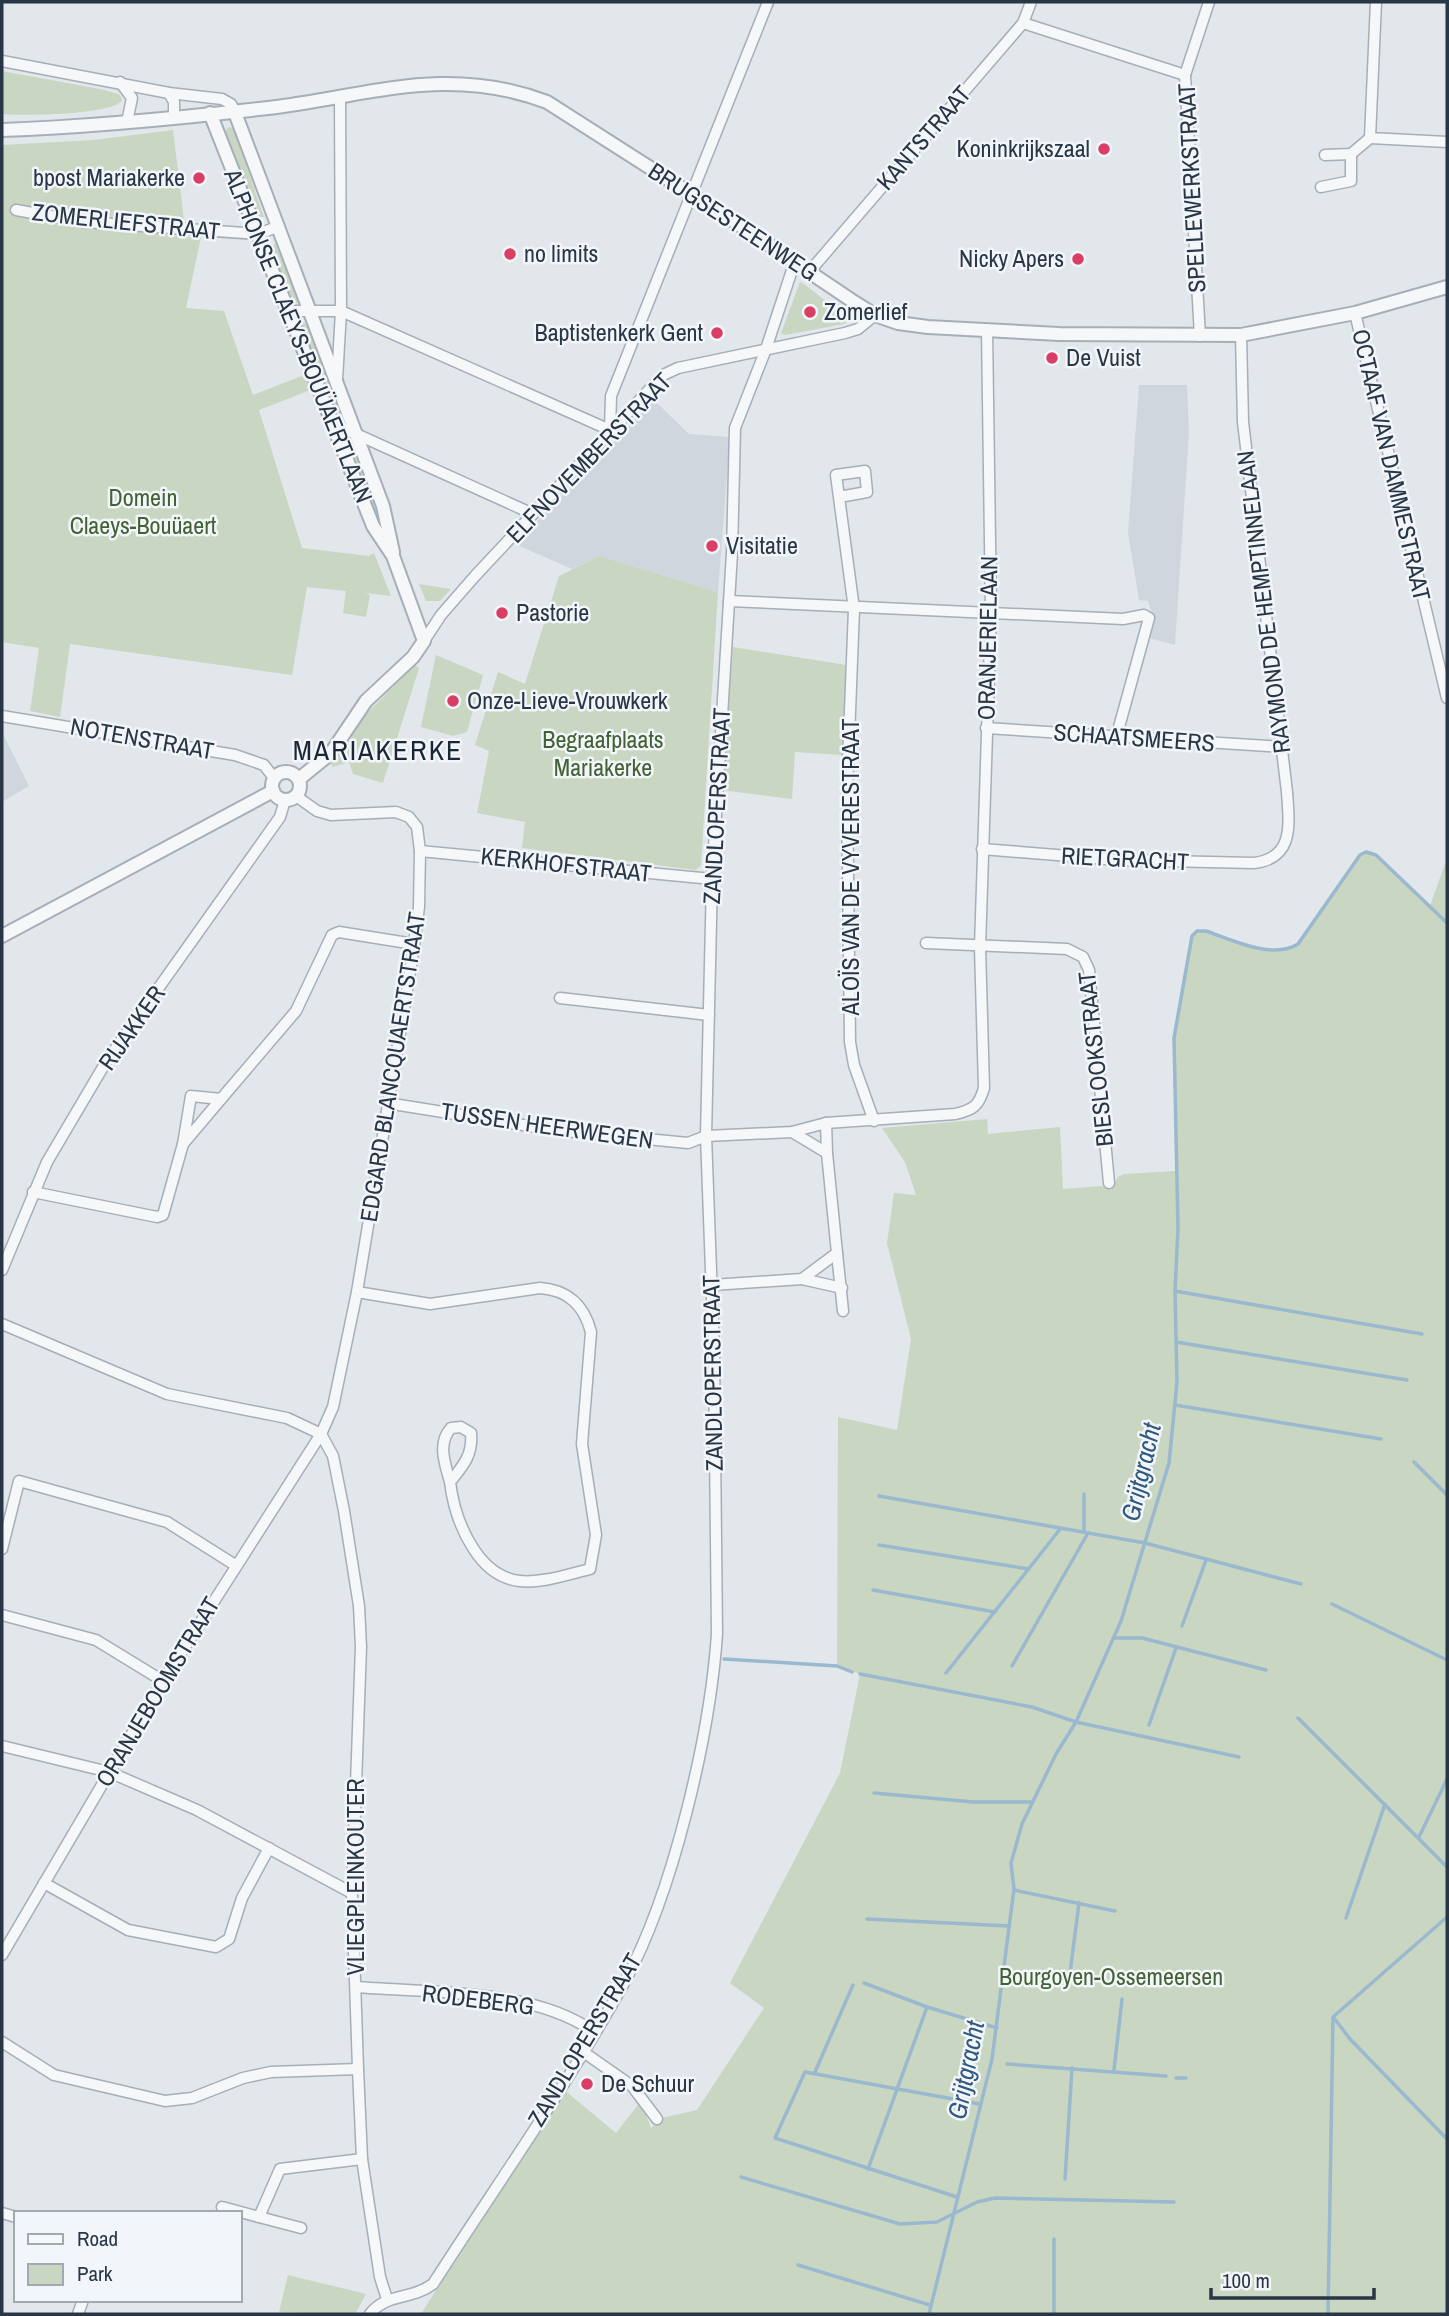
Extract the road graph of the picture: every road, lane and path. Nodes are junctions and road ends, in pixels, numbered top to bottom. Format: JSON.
{"nodes":[{"id":1,"x":768,"y":2,"type":"edge"},
{"id":2,"x":1031,"y":2,"type":"edge"},
{"id":3,"x":1209,"y":2,"type":"edge"},
{"id":4,"x":1376,"y":2,"type":"edge"},
{"id":5,"x":1023,"y":23,"type":"junction"},
{"id":6,"x":2,"y":61,"type":"edge"},
{"id":7,"x":1185,"y":75,"type":"junction"},
{"id":8,"x":119,"y":82,"type":"junction"},
{"id":9,"x":169,"y":93,"type":"junction"},
{"id":10,"x":340,"y":97,"type":"junction"},
{"id":11,"x":234,"y":110,"type":"junction"},
{"id":12,"x":211,"y":113,"type":"junction"},
{"id":13,"x":174,"y":116,"type":"junction"},
{"id":14,"x":127,"y":122,"type":"junction"},
{"id":15,"x":2,"y":130,"type":"edge"},
{"id":16,"x":1370,"y":138,"type":"junction"},
{"id":17,"x":1447,"y":142,"type":"edge"},
{"id":18,"x":1325,"y":155,"type":"dead end"},
{"id":19,"x":1352,"y":155,"type":"junction"},
{"id":20,"x":1321,"y":187,"type":"dead end"},
{"id":21,"x":692,"y":193,"type":"junction"},
{"id":22,"x":16,"y":211,"type":"dead end"},
{"id":23,"x":276,"y":228,"type":"junction"},
{"id":24,"x":258,"y":234,"type":"junction"},
{"id":25,"x":795,"y":261,"type":"junction"},
{"id":26,"x":810,"y":271,"type":"junction"},
{"id":27,"x":1447,"y":287,"type":"edge"},
{"id":28,"x":307,"y":309,"type":"junction"},
{"id":29,"x":290,"y":311,"type":"junction"},
{"id":30,"x":341,"y":311,"type":"junction"},
{"id":31,"x":1354,"y":313,"type":"junction"},
{"id":32,"x":875,"y":315,"type":"junction"},
{"id":33,"x":987,"y":329,"type":"junction"},
{"id":34,"x":1241,"y":335,"type":"junction"},
{"id":35,"x":1200,"y":336,"type":"junction"},
{"id":36,"x":766,"y":349,"type":"junction"},
{"id":37,"x":337,"y":388,"type":"junction"},
{"id":38,"x":334,"y":424,"type":"junction"},
{"id":39,"x":610,"y":430,"type":"junction"},
{"id":40,"x":355,"y":432,"type":"junction"},
{"id":41,"x":839,"y":497,"type":"dead end"},
{"id":42,"x":533,"y":514,"type":"junction"},
{"id":43,"x":393,"y":556,"type":"junction"},
{"id":44,"x":729,"y":601,"type":"junction"},
{"id":45,"x":854,"y":609,"type":"junction"},
{"id":46,"x":991,"y":612,"type":"junction"},
{"id":47,"x":424,"y":641,"type":"junction"},
{"id":48,"x":1447,"y":698,"type":"edge"},
{"id":49,"x":2,"y":716,"type":"edge"},
{"id":50,"x":986,"y":728,"type":"junction"},
{"id":51,"x":1116,"y":738,"type":"junction"},
{"id":52,"x":1282,"y":747,"type":"junction"},
{"id":53,"x":275,"y":778,"type":"junction"},
{"id":54,"x":299,"y":779,"type":"junction"},
{"id":55,"x":273,"y":791,"type":"junction"},
{"id":56,"x":290,"y":798,"type":"junction"},
{"id":57,"x":982,"y":849,"type":"junction"},
{"id":58,"x":420,"y":851,"type":"junction"},
{"id":59,"x":1269,"y":861,"type":"joint"},
{"id":60,"x":712,"y":879,"type":"junction"},
{"id":61,"x":2,"y":936,"type":"edge"},
{"id":62,"x":926,"y":943,"type":"dead end"},
{"id":63,"x":414,"y":944,"type":"junction"},
{"id":64,"x":980,"y":947,"type":"junction"},
{"id":65,"x":560,"y":998,"type":"dead end"},
{"id":66,"x":709,"y":1015,"type":"junction"},
{"id":67,"x":221,"y":1098,"type":"junction"},
{"id":68,"x":387,"y":1103,"type":"junction"},
{"id":69,"x":874,"y":1121,"type":"junction"},
{"id":70,"x":826,"y":1123,"type":"junction"},
{"id":71,"x":792,"y":1132,"type":"junction"},
{"id":72,"x":706,"y":1136,"type":"junction"},
{"id":73,"x":183,"y":1144,"type":"junction"},
{"id":74,"x":827,"y":1153,"type":"junction"},
{"id":75,"x":1109,"y":1183,"type":"dead end"},
{"id":76,"x":33,"y":1192,"type":"junction"},
{"id":77,"x":837,"y":1253,"type":"junction"},
{"id":78,"x":2,"y":1270,"type":"edge"},
{"id":79,"x":802,"y":1279,"type":"junction"},
{"id":80,"x":712,"y":1285,"type":"junction"},
{"id":81,"x":842,"y":1288,"type":"junction"},
{"id":82,"x":357,"y":1292,"type":"junction"},
{"id":83,"x":843,"y":1311,"type":"dead end"},
{"id":84,"x":2,"y":1324,"type":"edge"},
{"id":85,"x":321,"y":1434,"type":"junction"},
{"id":86,"x":450,"y":1482,"type":"junction"},
{"id":87,"x":2,"y":1549,"type":"edge"},
{"id":88,"x":235,"y":1565,"type":"junction"},
{"id":89,"x":2,"y":1615,"type":"edge"},
{"id":90,"x":163,"y":1681,"type":"junction"},
{"id":91,"x":2,"y":1746,"type":"edge"},
{"id":92,"x":109,"y":1772,"type":"junction"},
{"id":93,"x":269,"y":1847,"type":"junction"},
{"id":94,"x":44,"y":1883,"type":"junction"},
{"id":95,"x":352,"y":1894,"type":"junction"},
{"id":96,"x":6,"y":1938,"type":"edge"},
{"id":97,"x":2,"y":1955,"type":"edge"},
{"id":98,"x":356,"y":1987,"type":"junction"},
{"id":99,"x":594,"y":2032,"type":"junction"},
{"id":100,"x":2,"y":2042,"type":"edge"},
{"id":101,"x":582,"y":2051,"type":"junction"},
{"id":102,"x":358,"y":2069,"type":"junction"},
{"id":103,"x":657,"y":2119,"type":"dead end"},
{"id":104,"x":362,"y":2159,"type":"junction"},
{"id":105,"x":222,"y":2207,"type":"dead end"},
{"id":106,"x":236,"y":2211,"type":"edge"},
{"id":107,"x":242,"y":2213,"type":"edge"},
{"id":108,"x":258,"y":2217,"type":"junction"},
{"id":109,"x":301,"y":2228,"type":"dead end"},
{"id":110,"x":387,"y":2299,"type":"junction"},
{"id":111,"x":370,"y":2314,"type":"edge"}],
"edges":[{"from":1,"to":21,"type":"street"},
{"from":2,"to":5,"type":"street","name":"KANTSTRAAT"},
{"from":3,"to":7,"type":"street","name":"SPELLEWERKSTRAAT"},
{"from":4,"to":16,"type":"street"},
{"from":5,"to":7,"type":"street"},
{"from":5,"to":26,"type":"street","name":"KANTSTRAAT"},
{"from":6,"to":8,"type":"street"},
{"from":7,"to":35,"type":"street","name":"SPELLEWERKSTRAAT"},
{"from":8,"to":9,"type":"street"},
{"from":8,"to":14,"type":"street"},
{"from":9,"to":11,"type":"street"},
{"from":9,"to":13,"type":"street"},
{"from":10,"to":11,"type":"street","name":"BRUGSESTEENWEG"},
{"from":10,"to":21,"type":"street","name":"BRUGSESTEENWEG"},
{"from":10,"to":30,"type":"street"},
{"from":11,"to":12,"type":"street","name":"BRUGSESTEENWEG"},
{"from":11,"to":23,"type":"street","name":"ALPHONSE CLAEYS-BOUÜAERTLAAN"},
{"from":12,"to":13,"type":"street","name":"BRUGSESTEENWEG"},
{"from":12,"to":24,"type":"street","name":"ALPHONSE CLAEYS-BOUÜAERTLAAN"},
{"from":13,"to":14,"type":"street","name":"BRUGSESTEENWEG"},
{"from":14,"to":15,"type":"street","name":"BRUGSESTEENWEG"},
{"from":16,"to":17,"type":"street"},
{"from":16,"to":19,"type":"street"},
{"from":18,"to":19,"type":"street"},
{"from":19,"to":20,"type":"street"},
{"from":21,"to":25,"type":"street","name":"BRUGSESTEENWEG"},
{"from":21,"to":39,"type":"street"},
{"from":22,"to":24,"type":"street","name":"ZOMERLIEFSTRAAT"},
{"from":23,"to":24,"type":"street","name":"ZOMERLIEFSTRAAT"},
{"from":23,"to":28,"type":"street","name":"ALPHONSE CLAEYS-BOUÜAERTLAAN"},
{"from":24,"to":29,"type":"street","name":"ALPHONSE CLAEYS-BOUÜAERTLAAN"},
{"from":25,"to":26,"type":"street","name":"BRUGSESTEENWEG"},
{"from":25,"to":36,"type":"street","name":"ZANDLOPERSTRAAT"},
{"from":26,"to":32,"type":"street","name":"BRUGSESTEENWEG"},
{"from":27,"to":31,"type":"street","name":"BRUGSESTEENWEG"},
{"from":28,"to":29,"type":"street"},
{"from":28,"to":30,"type":"street"},
{"from":28,"to":37,"type":"street","name":"ALPHONSE CLAEYS-BOUÜAERTLAAN"},
{"from":29,"to":38,"type":"street","name":"ALPHONSE CLAEYS-BOUÜAERTLAAN"},
{"from":30,"to":37,"type":"street"},
{"from":30,"to":39,"type":"street"},
{"from":31,"to":34,"type":"street","name":"BRUGSESTEENWEG"},
{"from":31,"to":48,"type":"street","name":"OCTAAF VAN DAMMESTRAAT"},
{"from":32,"to":33,"type":"street","name":"BRUGSESTEENWEG"},
{"from":32,"to":36,"type":"street","name":"ELFNOVEMBERSTRAAT"},
{"from":33,"to":35,"type":"street","name":"BRUGSESTEENWEG"},
{"from":33,"to":46,"type":"street","name":"ORANJERIELAAN"},
{"from":34,"to":35,"type":"street","name":"BRUGSESTEENWEG"},
{"from":34,"to":52,"type":"street","name":"RAYMOND DE HEMPTINNELAAN"},
{"from":36,"to":39,"type":"street","name":"ELFNOVEMBERSTRAAT"},
{"from":36,"to":44,"type":"street","name":"ZANDLOPERSTRAAT"},
{"from":37,"to":40,"type":"street","name":"ALPHONSE CLAEYS-BOUÜAERTLAAN"},
{"from":38,"to":40,"type":"street"},
{"from":38,"to":43,"type":"street","name":"ALPHONSE CLAEYS-BOUÜAERTLAAN"},
{"from":39,"to":42,"type":"street","name":"ELFNOVEMBERSTRAAT"},
{"from":40,"to":42,"type":"street"},
{"from":40,"to":43,"type":"street","name":"ALPHONSE CLAEYS-BOUÜAERTLAAN"},
{"from":41,"to":45,"type":"street","name":"ALOÏS VAN DE VYVERESTRAAT"},
{"from":42,"to":47,"type":"street","name":"ELFNOVEMBERSTRAAT"},
{"from":43,"to":47,"type":"street","name":"ALPHONSE CLAEYS-BOUÜAERTLAAN"},
{"from":44,"to":45,"type":"street"},
{"from":44,"to":60,"type":"street","name":"ZANDLOPERSTRAAT"},
{"from":45,"to":46,"type":"street"},
{"from":45,"to":69,"type":"street","name":"ALOÏS VAN DE VYVERESTRAAT"},
{"from":46,"to":50,"type":"street","name":"ORANJERIELAAN"},
{"from":46,"to":51,"type":"street"},
{"from":47,"to":54,"type":"street"},
{"from":49,"to":53,"type":"street","name":"NOTENSTRAAT"},
{"from":50,"to":51,"type":"street","name":"SCHAATSMEERS"},
{"from":50,"to":57,"type":"street","name":"ORANJERIELAAN"},
{"from":51,"to":52,"type":"street","name":"SCHAATSMEERS"},
{"from":52,"to":59,"type":"street","name":"RAYMOND DE HEMPTINNELAAN"},
{"from":53,"to":54,"type":"street"},
{"from":53,"to":55,"type":"street"},
{"from":54,"to":56,"type":"street"},
{"from":55,"to":56,"type":"street"},
{"from":55,"to":61,"type":"street"},
{"from":56,"to":58,"type":"street","name":"EDGARD BLANCQUAERTSTRAAT"},
{"from":56,"to":76,"type":"street","name":"RIJAKKER"},
{"from":57,"to":59,"type":"street","name":"RIETGRACHT"},
{"from":57,"to":64,"type":"street","name":"ORANJERIELAAN"},
{"from":58,"to":60,"type":"street","name":"KERKHOFSTRAAT"},
{"from":58,"to":63,"type":"street","name":"EDGARD BLANCQUAERTSTRAAT"},
{"from":60,"to":66,"type":"street","name":"ZANDLOPERSTRAAT"},
{"from":62,"to":64,"type":"street"},
{"from":63,"to":67,"type":"street"},
{"from":63,"to":68,"type":"street","name":"EDGARD BLANCQUAERTSTRAAT"},
{"from":64,"to":69,"type":"street","name":"ORANJERIELAAN"},
{"from":64,"to":75,"type":"street","name":"BIESLOOKSTRAAT"},
{"from":65,"to":66,"type":"street"},
{"from":66,"to":72,"type":"street","name":"ZANDLOPERSTRAAT"},
{"from":67,"to":73,"type":"street"},
{"from":67,"to":73,"type":"street"},
{"from":68,"to":72,"type":"street","name":"TUSSEN HEERWEGEN"},
{"from":68,"to":82,"type":"street","name":"EDGARD BLANCQUAERTSTRAAT"},
{"from":69,"to":70,"type":"street","name":"TUSSEN HEERWEGEN"},
{"from":70,"to":71,"type":"street","name":"TUSSEN HEERWEGEN"},
{"from":70,"to":74,"type":"street"},
{"from":71,"to":72,"type":"street","name":"TUSSEN HEERWEGEN"},
{"from":71,"to":74,"type":"street"},
{"from":72,"to":80,"type":"street","name":"ZANDLOPERSTRAAT"},
{"from":73,"to":76,"type":"street"},
{"from":74,"to":77,"type":"street"},
{"from":76,"to":78,"type":"street","name":"RIJAKKER"},
{"from":77,"to":79,"type":"street"},
{"from":77,"to":81,"type":"street"},
{"from":79,"to":80,"type":"street"},
{"from":79,"to":81,"type":"street"},
{"from":80,"to":99,"type":"street","name":"ZANDLOPERSTRAAT"},
{"from":81,"to":83,"type":"street"},
{"from":82,"to":85,"type":"street","name":"EDGARD BLANCQUAERTSTRAAT"},
{"from":82,"to":86,"type":"street"},
{"from":84,"to":85,"type":"street"},
{"from":85,"to":88,"type":"street","name":"ORANJEBOOMSTRAAT"},
{"from":85,"to":95,"type":"street","name":"VLIEGPLEINKOUTER"},
{"from":86,"to":86,"type":"street"},
{"from":87,"to":88,"type":"street"},
{"from":88,"to":90,"type":"street","name":"ORANJEBOOMSTRAAT"},
{"from":89,"to":90,"type":"street"},
{"from":90,"to":92,"type":"street","name":"ORANJEBOOMSTRAAT"},
{"from":91,"to":92,"type":"street"},
{"from":92,"to":93,"type":"street"},
{"from":92,"to":94,"type":"street","name":"ORANJEBOOMSTRAAT"},
{"from":93,"to":94,"type":"street"},
{"from":93,"to":95,"type":"street"},
{"from":94,"to":96,"type":"street","name":"ORANJEBOOMSTRAAT"},
{"from":95,"to":98,"type":"street","name":"VLIEGPLEINKOUTER"},
{"from":96,"to":97,"type":"street","name":"ORANJEBOOMSTRAAT"},
{"from":98,"to":99,"type":"street","name":"RODEBERG"},
{"from":98,"to":102,"type":"street","name":"VLIEGPLEINKOUTER"},
{"from":99,"to":101,"type":"street","name":"ZANDLOPERSTRAAT"},
{"from":100,"to":102,"type":"street"},
{"from":101,"to":103,"type":"street"},
{"from":101,"to":110,"type":"street","name":"ZANDLOPERSTRAAT"},
{"from":102,"to":104,"type":"street","name":"VLIEGPLEINKOUTER"},
{"from":104,"to":108,"type":"street"},
{"from":104,"to":110,"type":"street","name":"VLIEGPLEINKOUTER"},
{"from":105,"to":106,"type":"street"},
{"from":107,"to":108,"type":"street"},
{"from":108,"to":109,"type":"street"},
{"from":110,"to":111,"type":"street"}]}
